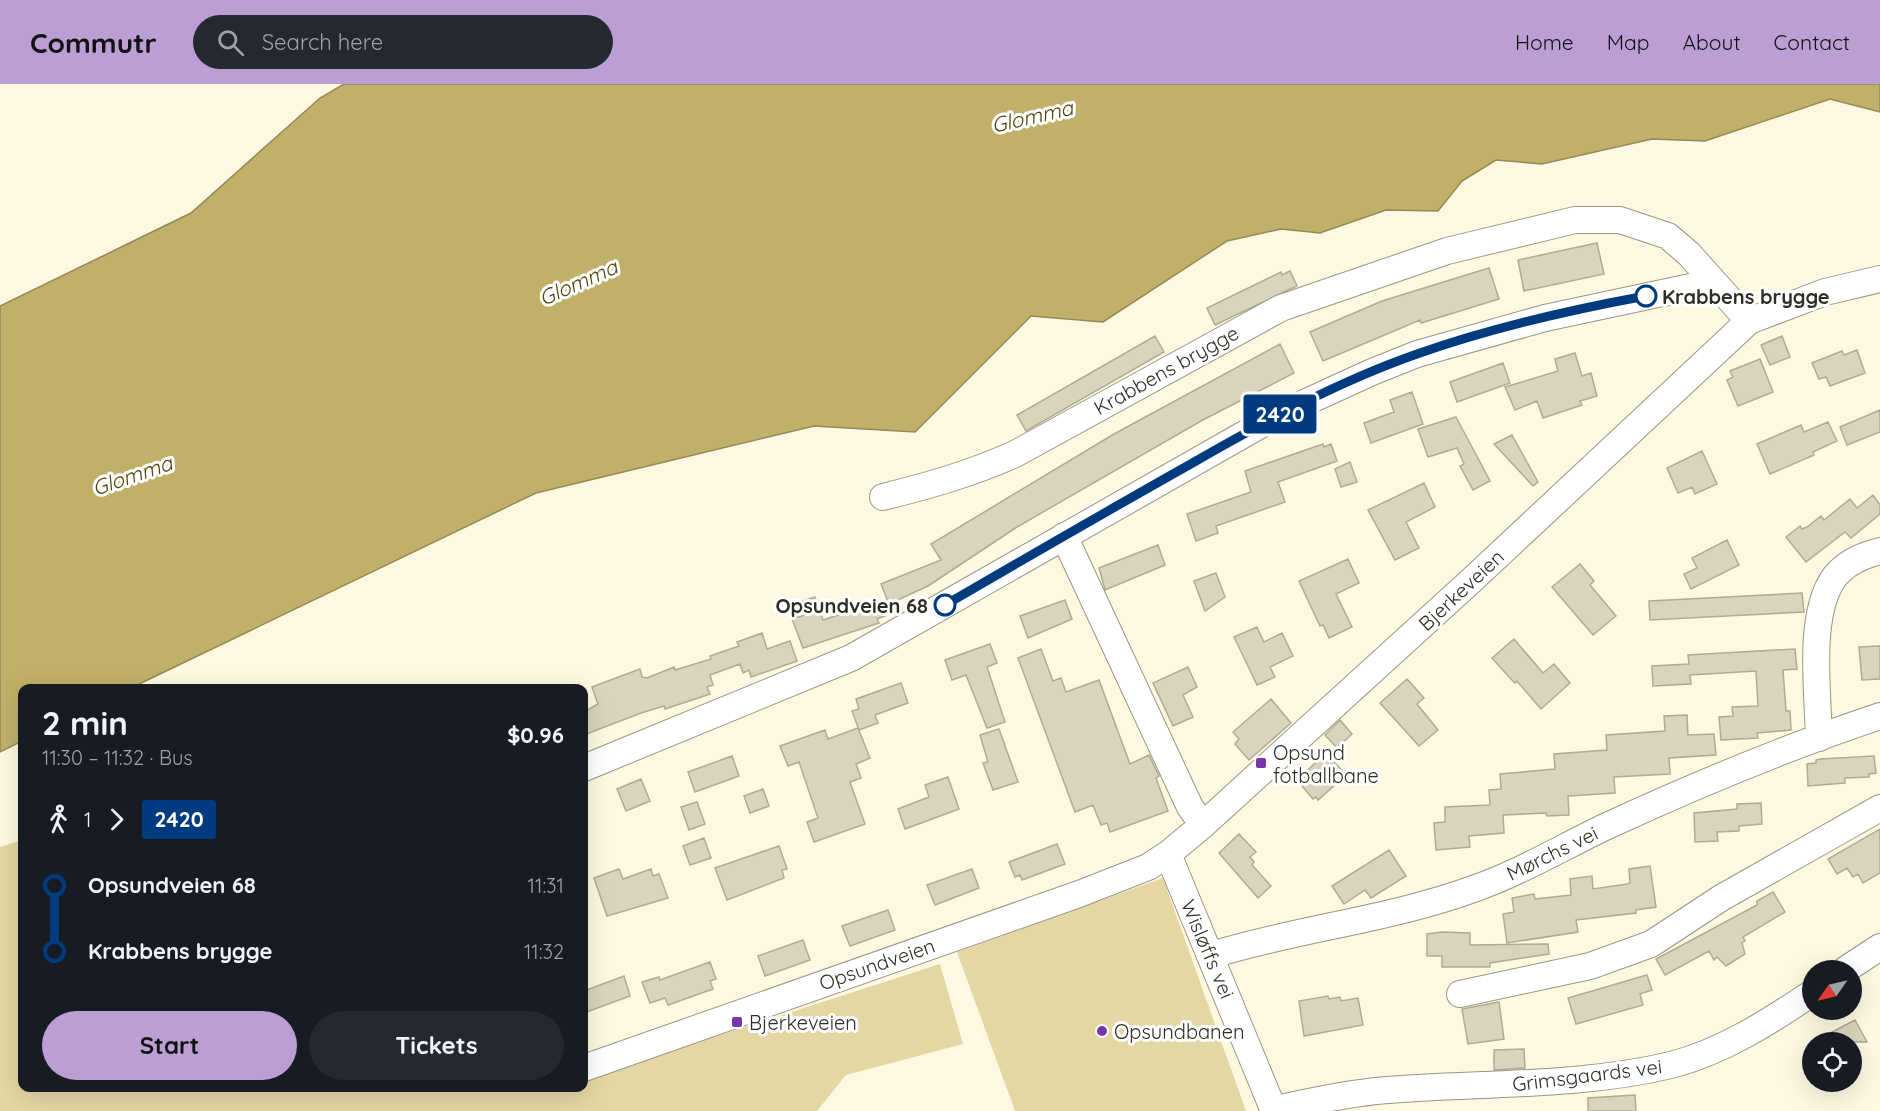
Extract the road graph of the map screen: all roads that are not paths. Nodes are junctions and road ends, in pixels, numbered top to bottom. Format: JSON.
{"nodes":[{"id":1,"x":1880,"y":279,"type":"edge"},
{"id":2,"x":1714,"y":282,"type":"junction"},
{"id":3,"x":1749,"y":321,"type":"junction"},
{"id":4,"x":883,"y":497,"type":"dead end"},
{"id":5,"x":1064,"y":536,"type":"junction"},
{"id":6,"x":1880,"y":551,"type":"edge"},
{"id":7,"x":1880,"y":716,"type":"edge"},
{"id":8,"x":1819,"y":738,"type":"junction"},
{"id":9,"x":588,"y":766,"type":"edge"},
{"id":10,"x":1880,"y":808,"type":"edge"},
{"id":11,"x":1203,"y":825,"type":"junction"},
{"id":12,"x":1168,"y":854,"type":"junction"},
{"id":13,"x":1880,"y":947,"type":"edge"},
{"id":14,"x":1212,"y":955,"type":"junction"},
{"id":15,"x":1860,"y":960,"type":"edge"},
{"id":16,"x":1460,"y":994,"type":"dead end"},
{"id":17,"x":1802,"y":999,"type":"edge"},
{"id":18,"x":588,"y":1067,"type":"edge"},
{"id":19,"x":1274,"y":1110,"type":"edge"}],
"edges":[{"from":1,"to":3,"type":"street"},
{"from":2,"to":3,"type":"street"},
{"from":2,"to":4,"type":"street","name":"Krabbens brygge"},
{"from":2,"to":5,"type":"street"},
{"from":3,"to":11,"type":"street","name":"Bjerkeveien"},
{"from":5,"to":9,"type":"street"},
{"from":5,"to":11,"type":"street"},
{"from":6,"to":8,"type":"street"},
{"from":7,"to":8,"type":"street","name":"Mørchs vei"},
{"from":8,"to":14,"type":"street","name":"Mørchs vei"},
{"from":10,"to":16,"type":"street"},
{"from":11,"to":12,"type":"street","name":"Bjerkeveien"},
{"from":12,"to":14,"type":"street","name":"Wisløffs vei"},
{"from":12,"to":18,"type":"street","name":"Opsundveien"},
{"from":13,"to":15,"type":"street"},
{"from":14,"to":19,"type":"street","name":"Wisløffs vei"},
{"from":17,"to":19,"type":"street","name":"Grimsgaards vei"}]}
